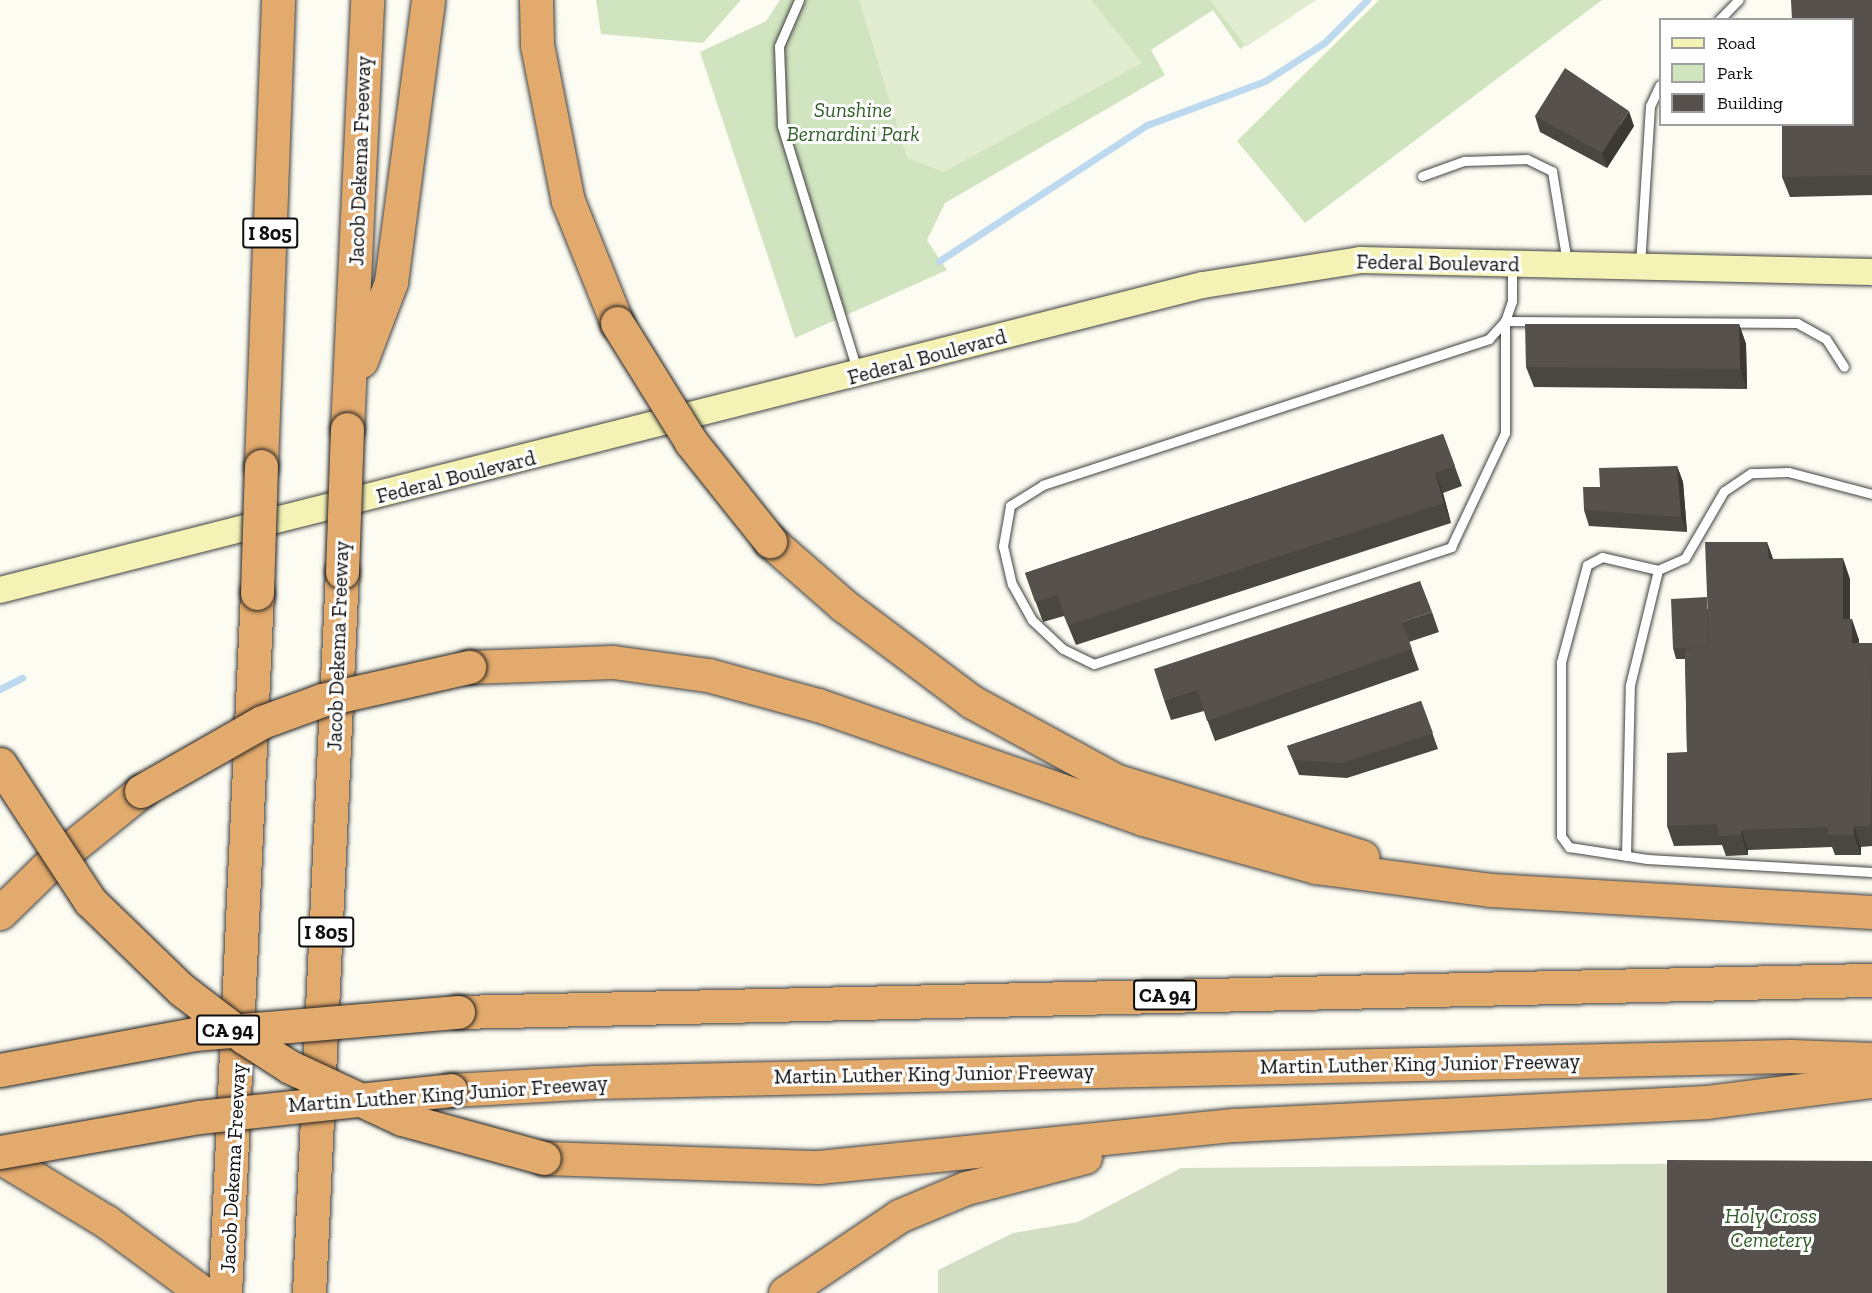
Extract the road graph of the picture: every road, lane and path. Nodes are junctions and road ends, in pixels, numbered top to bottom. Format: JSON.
{"nodes":[{"id":1,"x":267,"y":0,"type":"edge"},
{"id":2,"x":278,"y":0,"type":"edge"},
{"id":3,"x":367,"y":0,"type":"edge"},
{"id":4,"x":428,"y":0,"type":"edge"},
{"id":5,"x":536,"y":0,"type":"edge"},
{"id":6,"x":799,"y":0,"type":"edge"},
{"id":7,"x":1738,"y":0,"type":"edge"},
{"id":8,"x":1721,"y":18,"type":"edge"},
{"id":9,"x":1659,"y":87,"type":"edge"},
{"id":10,"x":273,"y":134,"type":"junction"},
{"id":11,"x":1422,"y":176,"type":"dead end"},
{"id":12,"x":1512,"y":264,"type":"junction"},
{"id":13,"x":1568,"y":265,"type":"junction"},
{"id":14,"x":1640,"y":267,"type":"junction"},
{"id":15,"x":1872,"y":272,"type":"edge"},
{"id":16,"x":1505,"y":321,"type":"junction"},
{"id":17,"x":1844,"y":367,"type":"dead end"},
{"id":18,"x":858,"y":376,"type":"junction"},
{"id":19,"x":351,"y":388,"type":"junction"},
{"id":20,"x":1872,"y":494,"type":"edge"},
{"id":21,"x":1658,"y":570,"type":"junction"},
{"id":22,"x":0,"y":590,"type":"edge"},
{"id":23,"x":0,"y":764,"type":"edge"},
{"id":24,"x":1626,"y":856,"type":"junction"},
{"id":25,"x":1872,"y":872,"type":"edge"},
{"id":26,"x":1490,"y":890,"type":"junction"},
{"id":27,"x":1872,"y":912,"type":"edge"},
{"id":28,"x":0,"y":913,"type":"edge"},
{"id":29,"x":1872,"y":980,"type":"edge"},
{"id":30,"x":1872,"y":1059,"type":"edge"},
{"id":31,"x":0,"y":1070,"type":"edge"},
{"id":32,"x":1872,"y":1081,"type":"edge"},
{"id":33,"x":1316,"y":1120,"type":"junction"},
{"id":34,"x":0,"y":1152,"type":"edge"},
{"id":35,"x":0,"y":1157,"type":"edge"},
{"id":36,"x":202,"y":1293,"type":"edge"},
{"id":37,"x":225,"y":1293,"type":"edge"},
{"id":38,"x":309,"y":1293,"type":"edge"},
{"id":39,"x":784,"y":1293,"type":"edge"}],
"edges":[{"from":1,"to":10,"type":"highway"},
{"from":2,"to":10,"type":"highway","name":"Jacob Dekema Freeway","number":"I 805"},
{"from":3,"to":19,"type":"highway","name":"Jacob Dekema Freeway","number":"I 805"},
{"from":4,"to":19,"type":"highway"},
{"from":5,"to":26,"type":"highway","bridge":true},
{"from":6,"to":18,"type":"lane"},
{"from":7,"to":8,"type":"lane"},
{"from":9,"to":14,"type":"lane"},
{"from":10,"to":37,"type":"highway","name":"Jacob Dekema Freeway","number":"I 805","bridge":true},
{"from":11,"to":13,"type":"lane"},
{"from":12,"to":13,"type":"main road","name":"Federal Boulevard"},
{"from":12,"to":16,"type":"lane"},
{"from":12,"to":18,"type":"main road","name":"Federal Boulevard"},
{"from":13,"to":14,"type":"main road","name":"Federal Boulevard"},
{"from":14,"to":15,"type":"main road","name":"Federal Boulevard"},
{"from":16,"to":16,"type":"lane"},
{"from":16,"to":17,"type":"lane"},
{"from":18,"to":22,"type":"main road","name":"Federal Boulevard"},
{"from":19,"to":38,"type":"highway","name":"Jacob Dekema Freeway","number":"I 805","bridge":true},
{"from":20,"to":21,"type":"lane"},
{"from":21,"to":24,"type":"lane"},
{"from":21,"to":24,"type":"lane"},
{"from":23,"to":33,"type":"highway","bridge":true},
{"from":24,"to":25,"type":"lane"},
{"from":26,"to":27,"type":"highway"},
{"from":26,"to":28,"type":"highway","bridge":true},
{"from":29,"to":31,"type":"highway","number":"CA 94","bridge":true},
{"from":30,"to":34,"type":"highway","name":"Martin Luther King Junior Freeway","bridge":true},
{"from":32,"to":33,"type":"highway"},
{"from":33,"to":39,"type":"highway"},
{"from":35,"to":36,"type":"highway"}]}
